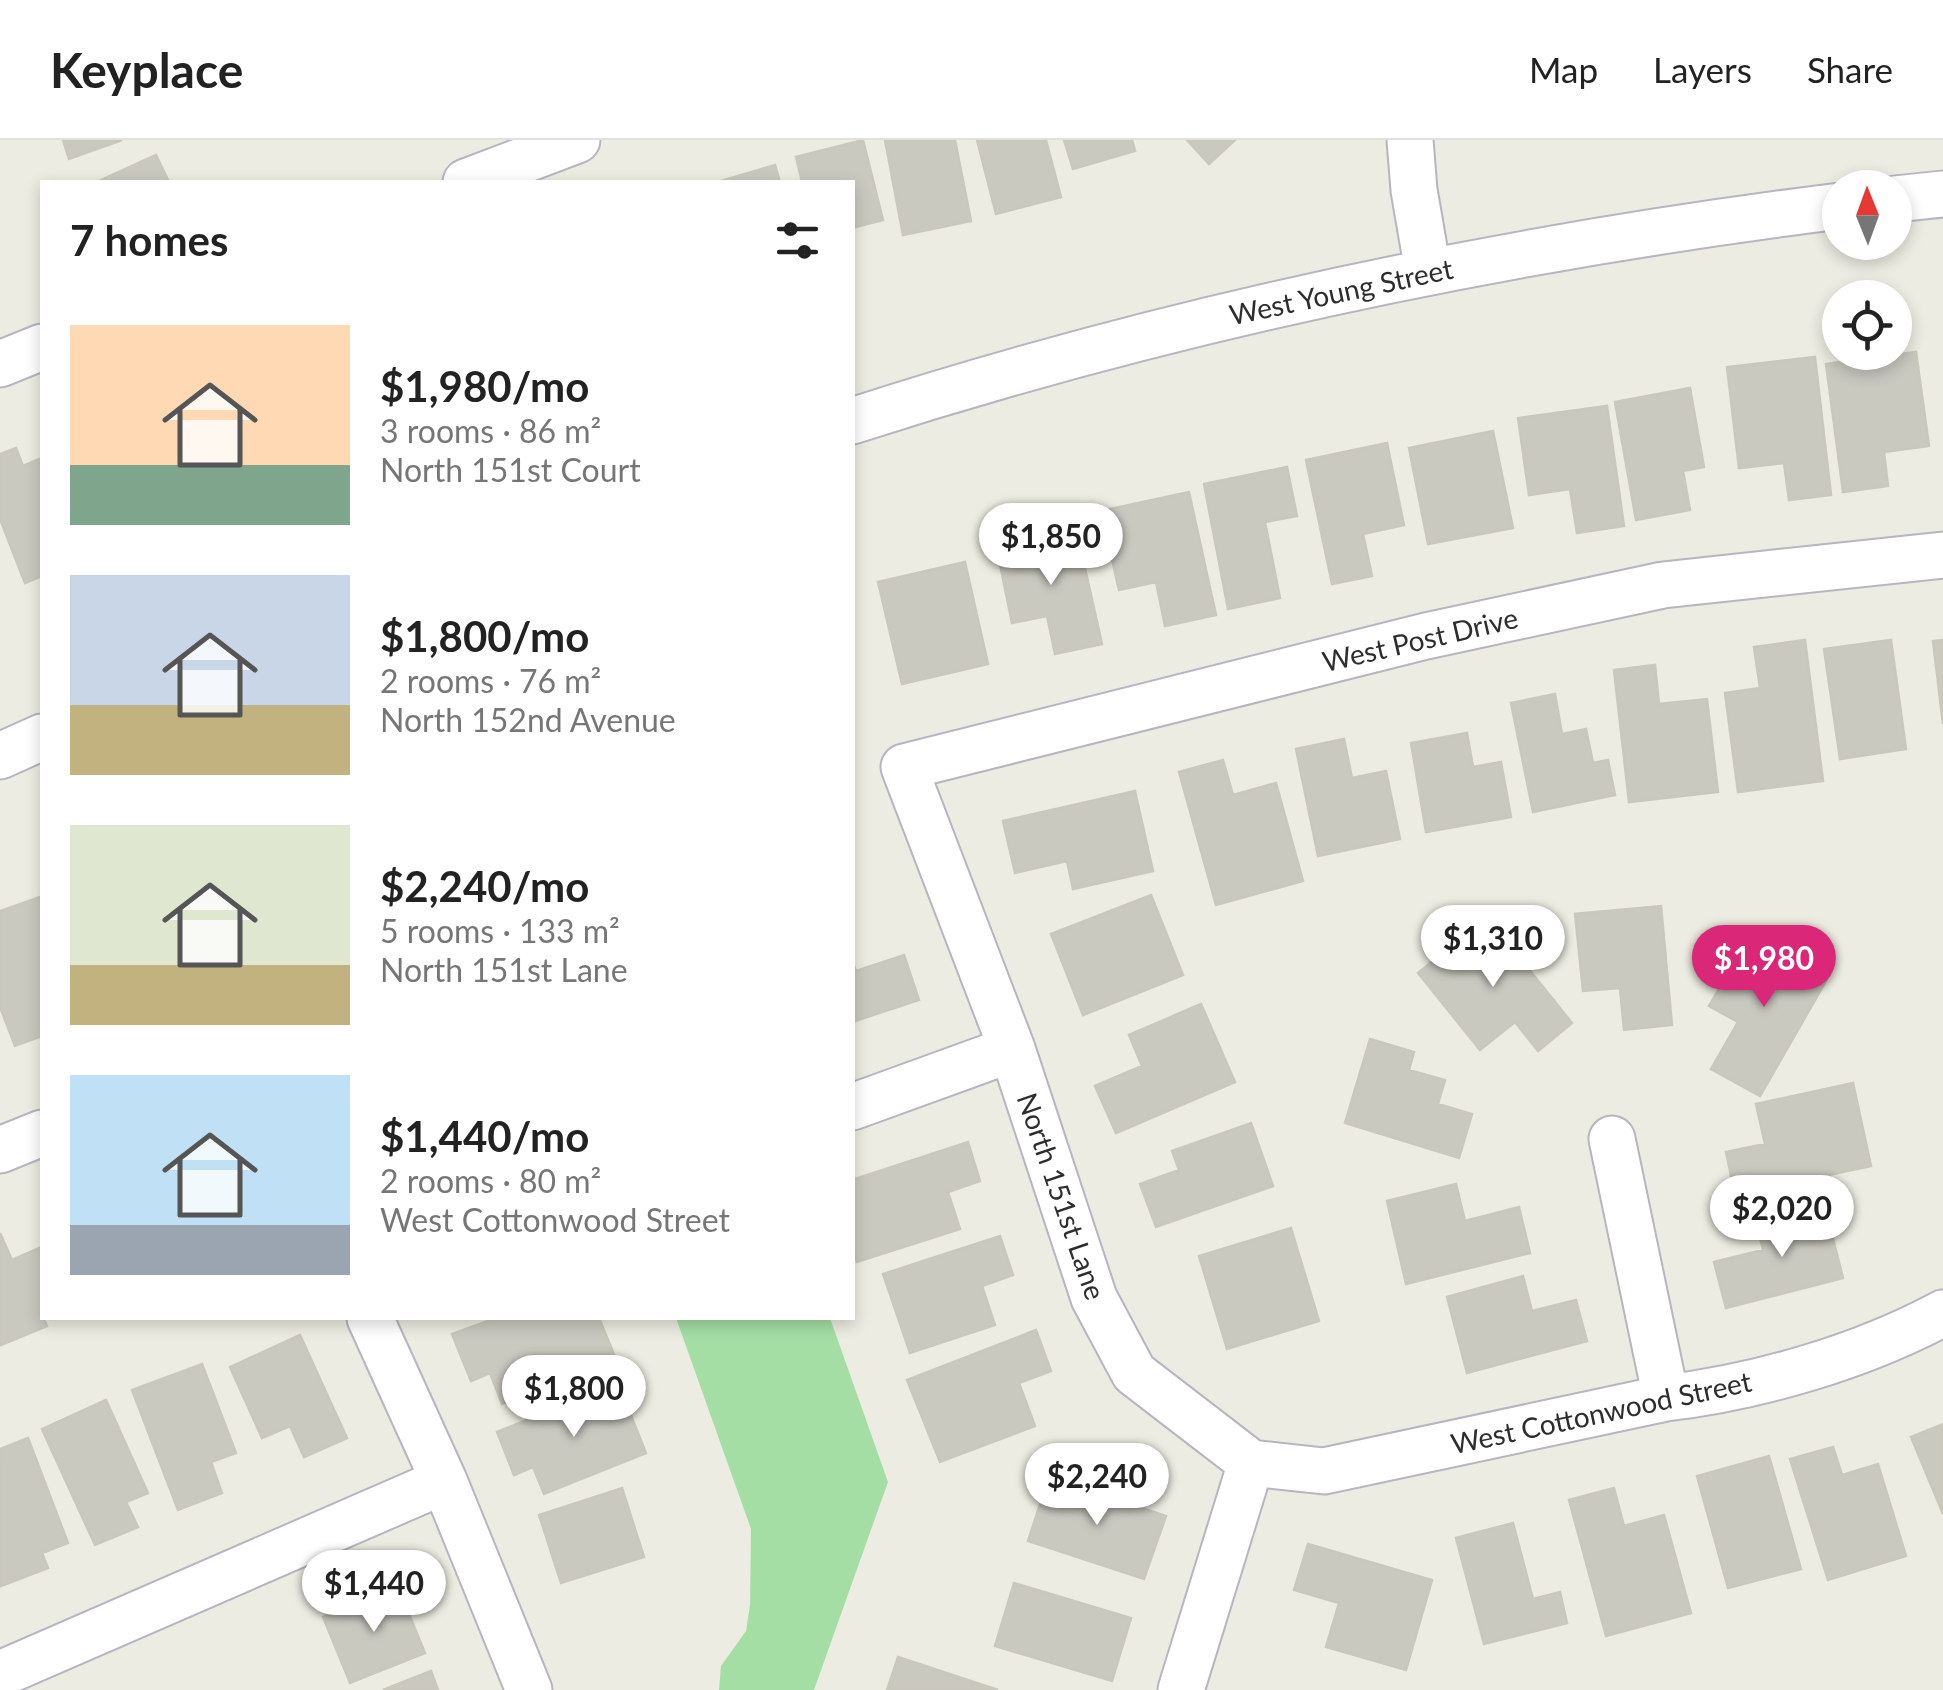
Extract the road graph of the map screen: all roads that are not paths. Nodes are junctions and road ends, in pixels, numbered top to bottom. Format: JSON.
{"nodes":[{"id":1,"x":577,"y":140,"type":"edge"},
{"id":2,"x":1410,"y":140,"type":"edge"},
{"id":3,"x":471,"y":180,"type":"edge"},
{"id":4,"x":1943,"y":194,"type":"edge"},
{"id":5,"x":1912,"y":198,"type":"edge"},
{"id":6,"x":1822,"y":208,"type":"edge"},
{"id":7,"x":1428,"y":270,"type":"junction"},
{"id":8,"x":855,"y":420,"type":"edge"},
{"id":9,"x":1943,"y":556,"type":"edge"},
{"id":10,"x":40,"y":738,"type":"edge"},
{"id":11,"x":0,"y":756,"type":"edge"},
{"id":12,"x":904,"y":767,"type":"joint"},
{"id":13,"x":1012,"y":1049,"type":"junction"},
{"id":14,"x":855,"y":1106,"type":"edge"},
{"id":15,"x":40,"y":1134,"type":"edge"},
{"id":16,"x":1612,"y":1139,"type":"dead end"},
{"id":17,"x":0,"y":1150,"type":"edge"},
{"id":18,"x":1943,"y":1313,"type":"edge"},
{"id":19,"x":371,"y":1320,"type":"edge"},
{"id":20,"x":1666,"y":1398,"type":"junction"},
{"id":21,"x":1251,"y":1463,"type":"junction"},
{"id":22,"x":444,"y":1481,"type":"junction"},
{"id":23,"x":0,"y":1674,"type":"edge"},
{"id":24,"x":529,"y":1690,"type":"edge"},
{"id":25,"x":1180,"y":1690,"type":"edge"}],
"edges":[{"from":1,"to":3,"type":"street"},
{"from":2,"to":7,"type":"street"},
{"from":4,"to":5,"type":"street"},
{"from":6,"to":7,"type":"street","name":"West Young Street"},
{"from":7,"to":8,"type":"street","name":"West Young Street"},
{"from":9,"to":12,"type":"street","name":"West Post Drive"},
{"from":10,"to":11,"type":"street"},
{"from":12,"to":13,"type":"street","name":"North 151st Lane"},
{"from":13,"to":14,"type":"street"},
{"from":13,"to":21,"type":"street","name":"North 151st Lane"},
{"from":15,"to":17,"type":"street"},
{"from":16,"to":20,"type":"street"},
{"from":18,"to":20,"type":"street","name":"West Cottonwood Street"},
{"from":19,"to":22,"type":"street"},
{"from":20,"to":21,"type":"street","name":"West Cottonwood Street"},
{"from":21,"to":25,"type":"street"},
{"from":22,"to":23,"type":"street"},
{"from":22,"to":24,"type":"street"}]}
